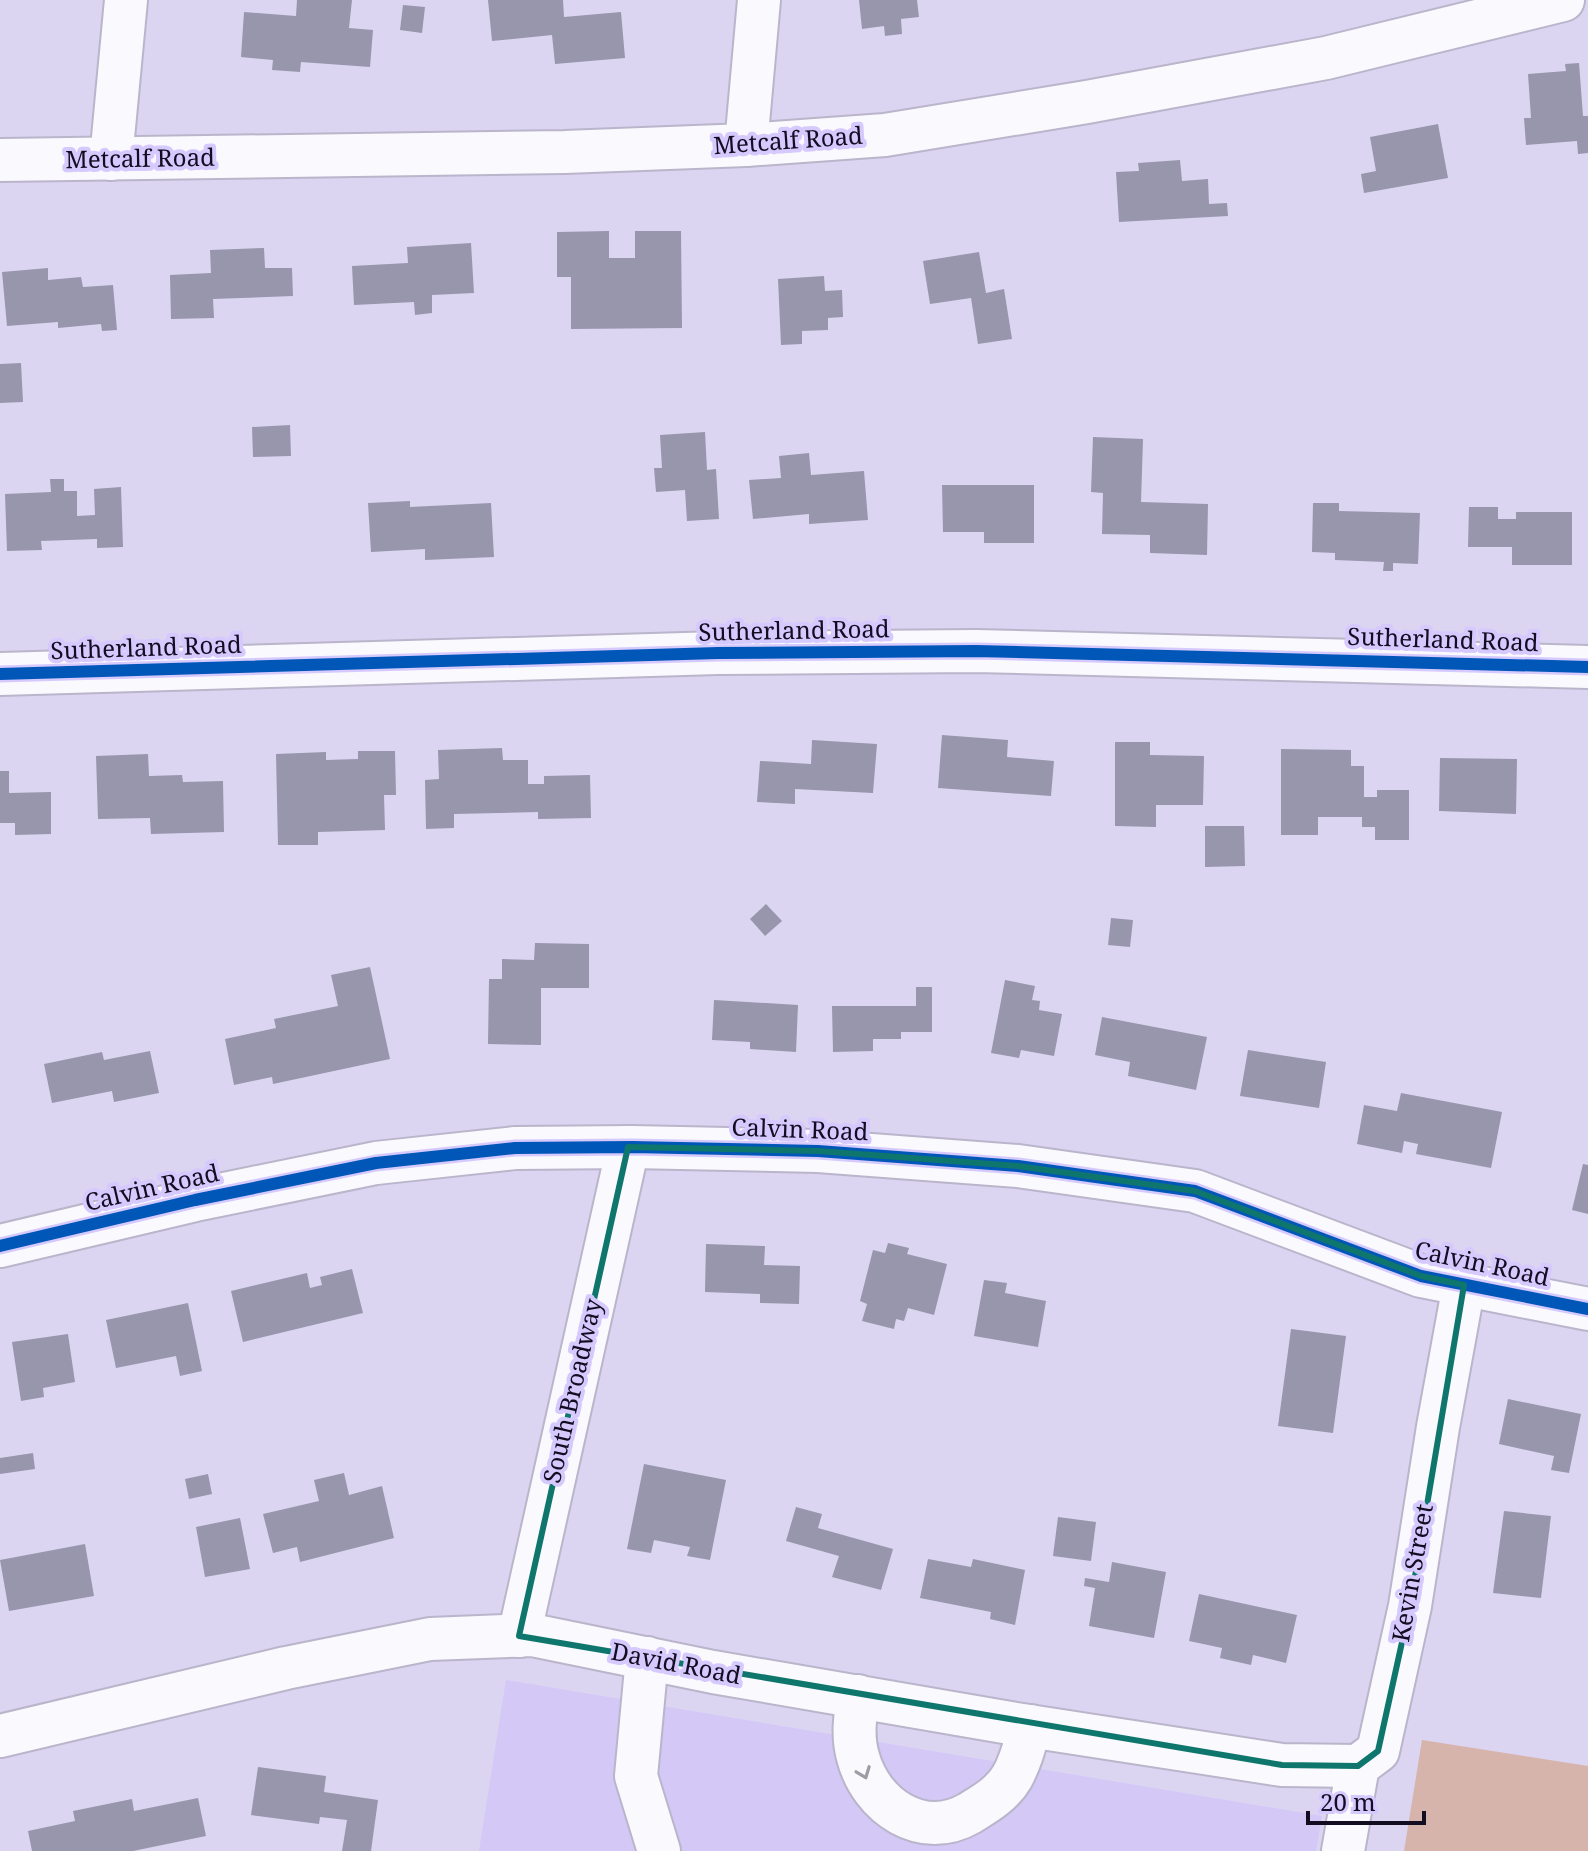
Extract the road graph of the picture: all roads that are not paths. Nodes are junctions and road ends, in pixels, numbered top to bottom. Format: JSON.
{"nodes":[{"id":1,"x":126,"y":0,"type":"edge"},
{"id":2,"x":759,"y":0,"type":"edge"},
{"id":3,"x":1563,"y":0,"type":"edge"},
{"id":4,"x":746,"y":145,"type":"junction"},
{"id":5,"x":111,"y":159,"type":"junction"},
{"id":6,"x":0,"y":160,"type":"edge"},
{"id":7,"x":1588,"y":667,"type":"edge"},
{"id":8,"x":0,"y":674,"type":"edge"},
{"id":9,"x":628,"y":1147,"type":"junction"},
{"id":10,"x":0,"y":1246,"type":"edge"},
{"id":11,"x":1464,"y":1285,"type":"junction"},
{"id":12,"x":1588,"y":1309,"type":"edge"},
{"id":13,"x":519,"y":1636,"type":"junction"},
{"id":14,"x":647,"y":1658,"type":"junction"},
{"id":15,"x":858,"y":1696,"type":"junction"},
{"id":16,"x":1030,"y":1726,"type":"junction"},
{"id":17,"x":0,"y":1736,"type":"edge"},
{"id":18,"x":1358,"y":1766,"type":"junction"},
{"id":19,"x":659,"y":1851,"type":"edge"},
{"id":20,"x":1343,"y":1851,"type":"edge"}],
"edges":[{"from":1,"to":5,"type":"street"},
{"from":2,"to":4,"type":"street"},
{"from":3,"to":4,"type":"street","name":"Metcalf Road"},
{"from":4,"to":5,"type":"street","name":"Metcalf Road"},
{"from":5,"to":6,"type":"street","name":"Metcalf Road"},
{"from":7,"to":8,"type":"street","name":"Sutherland Road"},
{"from":9,"to":10,"type":"street","name":"Calvin Road"},
{"from":9,"to":11,"type":"street","name":"Calvin Road"},
{"from":9,"to":13,"type":"street","name":"South Broadway"},
{"from":11,"to":12,"type":"street","name":"Calvin Road"},
{"from":11,"to":18,"type":"street","name":"Kevin Street"},
{"from":13,"to":14,"type":"street","name":"David Road"},
{"from":13,"to":17,"type":"street","name":"David Road"},
{"from":14,"to":15,"type":"street","name":"David Road"},
{"from":14,"to":19,"type":"street"},
{"from":15,"to":16,"type":"street","name":"David Road"},
{"from":15,"to":16,"type":"street","one_way":true},
{"from":16,"to":18,"type":"street","name":"David Road"},
{"from":18,"to":20,"type":"street","name":"Kevin Street"}]}
